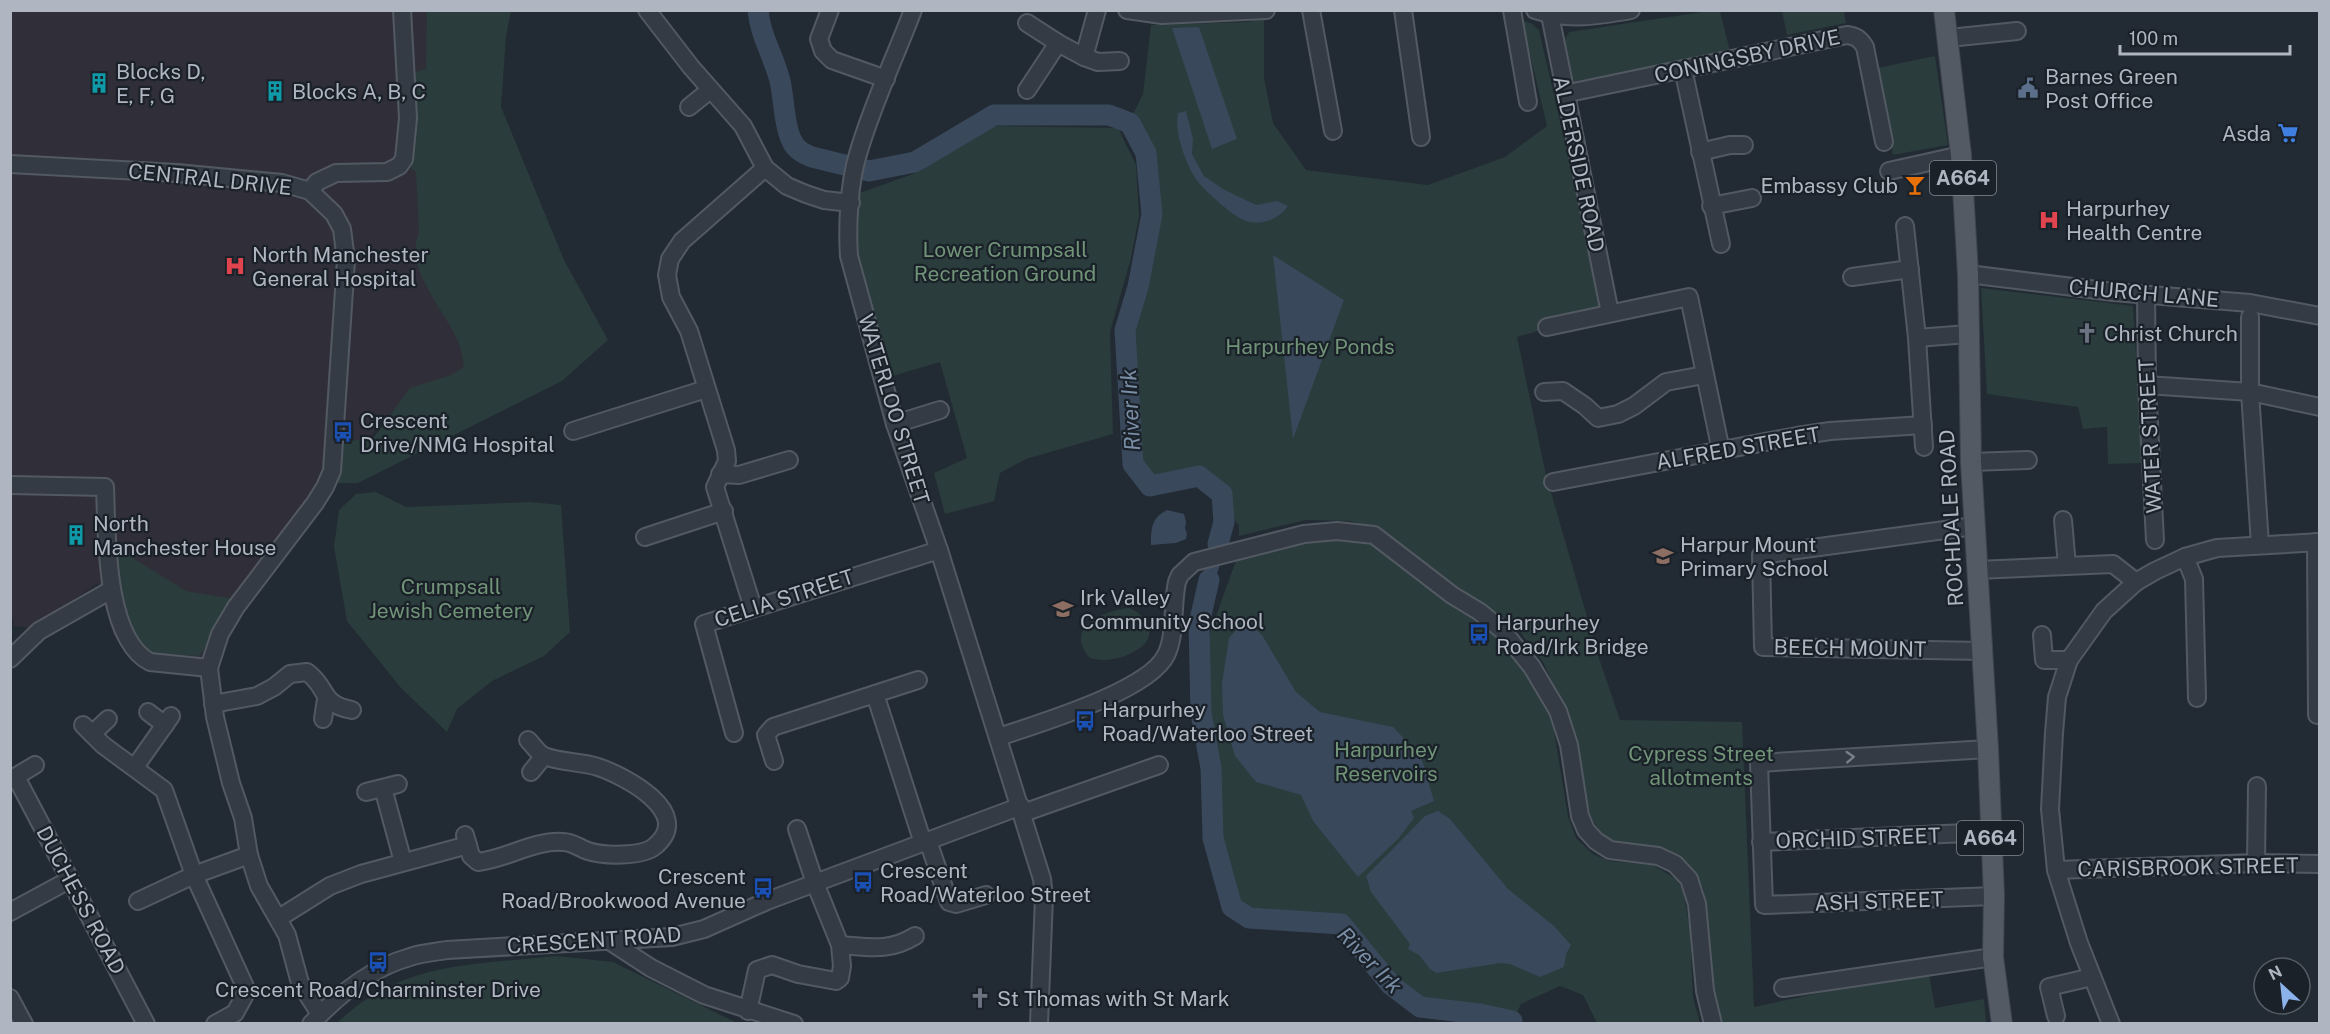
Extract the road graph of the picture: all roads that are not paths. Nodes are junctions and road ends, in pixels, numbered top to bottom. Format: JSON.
{"nodes":[{"id":1,"x":402,"y":10,"type":"edge"},
{"id":2,"x":647,"y":10,"type":"edge"},
{"id":3,"x":831,"y":10,"type":"edge"},
{"id":4,"x":913,"y":10,"type":"edge"},
{"id":5,"x":1097,"y":10,"type":"edge"},
{"id":6,"x":1127,"y":10,"type":"edge"},
{"id":7,"x":1266,"y":10,"type":"edge"},
{"id":8,"x":1311,"y":10,"type":"edge"},
{"id":9,"x":1403,"y":10,"type":"edge"},
{"id":10,"x":1512,"y":10,"type":"edge"},
{"id":11,"x":1631,"y":10,"type":"edge"},
{"id":12,"x":1944,"y":10,"type":"edge"},
{"id":13,"x":1162,"y":13,"type":"edge"},
{"id":14,"x":1542,"y":13,"type":"edge"},
{"id":15,"x":1027,"y":23,"type":"dead end"},
{"id":16,"x":2017,"y":31,"type":"dead end"},
{"id":17,"x":1948,"y":38,"type":"junction"},
{"id":18,"x":1058,"y":43,"type":"junction"},
{"id":19,"x":1084,"y":57,"type":"junction"},
{"id":20,"x":1120,"y":62,"type":"dead end"},
{"id":21,"x":1683,"y":69,"type":"junction"},
{"id":22,"x":886,"y":80,"type":"junction"},
{"id":23,"x":710,"y":90,"type":"junction"},
{"id":24,"x":1027,"y":90,"type":"dead end"},
{"id":25,"x":1564,"y":94,"type":"junction"},
{"id":26,"x":1528,"y":102,"type":"dead end"},
{"id":27,"x":689,"y":107,"type":"dead end"},
{"id":28,"x":1333,"y":131,"type":"dead end"},
{"id":29,"x":1421,"y":137,"type":"dead end"},
{"id":30,"x":1884,"y":142,"type":"dead end"},
{"id":31,"x":1743,"y":145,"type":"dead end"},
{"id":32,"x":1700,"y":152,"type":"junction"},
{"id":33,"x":1961,"y":155,"type":"junction"},
{"id":34,"x":10,"y":164,"type":"edge"},
{"id":35,"x":765,"y":168,"type":"junction"},
{"id":36,"x":1889,"y":171,"type":"dead end"},
{"id":37,"x":310,"y":191,"type":"junction"},
{"id":38,"x":1752,"y":198,"type":"dead end"},
{"id":39,"x":850,"y":203,"type":"junction"},
{"id":40,"x":1711,"y":206,"type":"junction"},
{"id":41,"x":1905,"y":226,"type":"dead end"},
{"id":42,"x":1721,"y":244,"type":"dead end"},
{"id":43,"x":1910,"y":269,"type":"junction"},
{"id":44,"x":1968,"y":274,"type":"junction"},
{"id":45,"x":1852,"y":277,"type":"dead end"},
{"id":46,"x":2146,"y":295,"type":"junction"},
{"id":47,"x":1610,"y":313,"type":"junction"},
{"id":48,"x":2319,"y":316,"type":"edge"},
{"id":49,"x":2250,"y":317,"type":"dead end"},
{"id":50,"x":1546,"y":327,"type":"dead end"},
{"id":51,"x":1968,"y":334,"type":"junction"},
{"id":52,"x":1917,"y":338,"type":"junction"},
{"id":53,"x":1704,"y":375,"type":"junction"},
{"id":54,"x":2147,"y":385,"type":"junction"},
{"id":55,"x":706,"y":389,"type":"junction"},
{"id":56,"x":1544,"y":392,"type":"dead end"},
{"id":57,"x":2250,"y":392,"type":"junction"},
{"id":58,"x":2319,"y":407,"type":"edge"},
{"id":59,"x":940,"y":410,"type":"dead end"},
{"id":60,"x":895,"y":424,"type":"junction"},
{"id":61,"x":1923,"y":425,"type":"junction"},
{"id":62,"x":573,"y":431,"type":"dead end"},
{"id":63,"x":1924,"y":447,"type":"dead end"},
{"id":64,"x":1721,"y":451,"type":"junction"},
{"id":65,"x":789,"y":460,"type":"dead end"},
{"id":66,"x":2028,"y":460,"type":"dead end"},
{"id":67,"x":1971,"y":462,"type":"junction"},
{"id":68,"x":720,"y":474,"type":"junction"},
{"id":69,"x":1553,"y":482,"type":"dead end"},
{"id":70,"x":10,"y":484,"type":"edge"},
{"id":71,"x":724,"y":511,"type":"junction"},
{"id":72,"x":2063,"y":520,"type":"dead end"},
{"id":73,"x":1974,"y":526,"type":"junction"},
{"id":74,"x":645,"y":537,"type":"dead end"},
{"id":75,"x":2156,"y":540,"type":"dead end"},
{"id":76,"x":2318,"y":542,"type":"edge"},
{"id":77,"x":2260,"y":544,"type":"junction"},
{"id":78,"x":939,"y":550,"type":"junction"},
{"id":79,"x":2185,"y":557,"type":"junction"},
{"id":80,"x":2067,"y":566,"type":"junction"},
{"id":81,"x":1977,"y":570,"type":"junction"},
{"id":82,"x":2136,"y":582,"type":"junction"},
{"id":83,"x":111,"y":590,"type":"junction"},
{"id":84,"x":753,"y":608,"type":"junction"},
{"id":85,"x":2042,"y":634,"type":"dead end"},
{"id":86,"x":1982,"y":651,"type":"junction"},
{"id":87,"x":10,"y":659,"type":"edge"},
{"id":88,"x":2069,"y":660,"type":"junction"},
{"id":89,"x":209,"y":668,"type":"junction"},
{"id":90,"x":918,"y":680,"type":"dead end"},
{"id":91,"x":875,"y":694,"type":"junction"},
{"id":92,"x":2197,"y":698,"type":"dead end"},
{"id":93,"x":326,"y":699,"type":"junction"},
{"id":94,"x":213,"y":704,"type":"junction"},
{"id":95,"x":352,"y":710,"type":"dead end"},
{"id":96,"x":148,"y":712,"type":"dead end"},
{"id":97,"x":2317,"y":715,"type":"dead end"},
{"id":98,"x":108,"y":719,"type":"dead end"},
{"id":99,"x":323,"y":719,"type":"dead end"},
{"id":100,"x":734,"y":733,"type":"dead end"},
{"id":101,"x":999,"y":736,"type":"junction"},
{"id":102,"x":528,"y":740,"type":"dead end"},
{"id":103,"x":1988,"y":749,"type":"junction"},
{"id":104,"x":544,"y":756,"type":"junction"},
{"id":105,"x":774,"y":761,"type":"dead end"},
{"id":106,"x":35,"y":765,"type":"dead end"},
{"id":107,"x":1158,"y":765,"type":"dead end"},
{"id":108,"x":135,"y":768,"type":"junction"},
{"id":109,"x":531,"y":772,"type":"dead end"},
{"id":110,"x":14,"y":779,"type":"edge"},
{"id":111,"x":2257,"y":786,"type":"dead end"},
{"id":112,"x":366,"y":792,"type":"dead end"},
{"id":113,"x":1022,"y":809,"type":"junction"},
{"id":114,"x":797,"y":829,"type":"dead end"},
{"id":115,"x":1990,"y":832,"type":"junction"},
{"id":116,"x":926,"y":842,"type":"junction"},
{"id":117,"x":1761,"y":842,"type":"junction"},
{"id":118,"x":249,"y":855,"type":"junction"},
{"id":119,"x":403,"y":862,"type":"junction"},
{"id":120,"x":2256,"y":863,"type":"junction"},
{"id":121,"x":2319,"y":864,"type":"edge"},
{"id":122,"x":2056,"y":870,"type":"junction"},
{"id":123,"x":194,"y":875,"type":"junction"},
{"id":124,"x":69,"y":880,"type":"junction"},
{"id":125,"x":815,"y":883,"type":"junction"},
{"id":126,"x":986,"y":895,"type":"dead end"},
{"id":127,"x":1994,"y":896,"type":"junction"},
{"id":128,"x":138,"y":901,"type":"dead end"},
{"id":129,"x":10,"y":912,"type":"edge"},
{"id":130,"x":279,"y":918,"type":"junction"},
{"id":131,"x":915,"y":936,"type":"dead end"},
{"id":132,"x":608,"y":940,"type":"junction"},
{"id":133,"x":840,"y":945,"type":"junction"},
{"id":134,"x":1993,"y":957,"type":"junction"},
{"id":135,"x":2092,"y":977,"type":"junction"},
{"id":136,"x":1783,"y":988,"type":"dead end"},
{"id":137,"x":10,"y":998,"type":"edge"},
{"id":138,"x":748,"y":1011,"type":"junction"},
{"id":139,"x":2056,"y":1017,"type":"dead end"},
{"id":140,"x":315,"y":1019,"type":"edge"},
{"id":141,"x":24,"y":1023,"type":"edge"},
{"id":142,"x":146,"y":1023,"type":"edge"},
{"id":143,"x":215,"y":1023,"type":"edge"},
{"id":144,"x":794,"y":1023,"type":"edge"},
{"id":145,"x":1039,"y":1023,"type":"edge"},
{"id":146,"x":1713,"y":1023,"type":"edge"},
{"id":147,"x":2002,"y":1023,"type":"edge"},
{"id":148,"x":2111,"y":1023,"type":"edge"}],
"edges":[{"from":1,"to":37,"type":"street","name":"CENTRAL DRIVE"},
{"from":2,"to":23,"type":"street"},
{"from":3,"to":22,"type":"street"},
{"from":4,"to":22,"type":"street","name":"WATERLOO STREET"},
{"from":5,"to":19,"type":"street"},
{"from":6,"to":13,"type":"street"},
{"from":7,"to":13,"type":"street"},
{"from":8,"to":28,"type":"street"},
{"from":9,"to":29,"type":"street"},
{"from":10,"to":26,"type":"street"},
{"from":11,"to":14,"type":"street"},
{"from":12,"to":17,"type":"main road","name":"ROCHDALE ROAD","number":"A664"},
{"from":14,"to":25,"type":"street","name":"ALDERSIDE ROAD"},
{"from":15,"to":18,"type":"street"},
{"from":16,"to":17,"type":"street"},
{"from":17,"to":33,"type":"main road","name":"ROCHDALE ROAD","number":"A664"},
{"from":18,"to":19,"type":"street"},
{"from":18,"to":24,"type":"street"},
{"from":19,"to":20,"type":"street"},
{"from":21,"to":25,"type":"street","name":"CONINGSBY DRIVE"},
{"from":21,"to":30,"type":"street","name":"CONINGSBY DRIVE"},
{"from":21,"to":32,"type":"street"},
{"from":22,"to":39,"type":"street","name":"WATERLOO STREET"},
{"from":23,"to":27,"type":"street"},
{"from":23,"to":35,"type":"street"},
{"from":25,"to":47,"type":"street","name":"ALDERSIDE ROAD"},
{"from":31,"to":32,"type":"street"},
{"from":32,"to":40,"type":"street"},
{"from":33,"to":36,"type":"street"},
{"from":33,"to":44,"type":"main road","name":"ROCHDALE ROAD","number":"A664"},
{"from":34,"to":37,"type":"street","name":"CENTRAL DRIVE"},
{"from":35,"to":39,"type":"street"},
{"from":35,"to":55,"type":"street"},
{"from":37,"to":89,"type":"street"},
{"from":38,"to":40,"type":"street"},
{"from":39,"to":60,"type":"street","name":"WATERLOO STREET"},
{"from":40,"to":42,"type":"street"},
{"from":41,"to":43,"type":"street"},
{"from":43,"to":45,"type":"street"},
{"from":43,"to":52,"type":"street"},
{"from":44,"to":46,"type":"street","name":"CHURCH LANE"},
{"from":44,"to":51,"type":"main road","name":"ROCHDALE ROAD","number":"A664"},
{"from":46,"to":48,"type":"street","name":"CHURCH LANE"},
{"from":46,"to":54,"type":"street","name":"WATER STREET"},
{"from":47,"to":50,"type":"street"},
{"from":47,"to":53,"type":"street"},
{"from":49,"to":57,"type":"street"},
{"from":51,"to":52,"type":"street"},
{"from":51,"to":67,"type":"main road","name":"ROCHDALE ROAD","number":"A664"},
{"from":52,"to":61,"type":"street"},
{"from":53,"to":56,"type":"street"},
{"from":53,"to":64,"type":"street"},
{"from":54,"to":57,"type":"street"},
{"from":54,"to":75,"type":"street","name":"WATER STREET"},
{"from":55,"to":62,"type":"street"},
{"from":55,"to":68,"type":"street"},
{"from":57,"to":58,"type":"street"},
{"from":57,"to":77,"type":"street"},
{"from":59,"to":60,"type":"street"},
{"from":60,"to":78,"type":"street","name":"WATERLOO STREET"},
{"from":61,"to":63,"type":"street"},
{"from":61,"to":64,"type":"street","name":"ALFRED STREET"},
{"from":64,"to":69,"type":"street","name":"ALFRED STREET"},
{"from":65,"to":68,"type":"street"},
{"from":66,"to":67,"type":"street"},
{"from":67,"to":73,"type":"main road","name":"ROCHDALE ROAD","number":"A664"},
{"from":68,"to":71,"type":"street"},
{"from":70,"to":83,"type":"street"},
{"from":71,"to":74,"type":"street"},
{"from":71,"to":84,"type":"street"},
{"from":72,"to":80,"type":"street"},
{"from":73,"to":81,"type":"main road","name":"ROCHDALE ROAD","number":"A664"},
{"from":73,"to":86,"type":"street","name":"BEECH MOUNT"},
{"from":76,"to":77,"type":"street"},
{"from":76,"to":97,"type":"street"},
{"from":77,"to":79,"type":"street"},
{"from":78,"to":84,"type":"street","name":"CELIA STREET"},
{"from":78,"to":101,"type":"street","name":"WATERLOO STREET"},
{"from":79,"to":82,"type":"street"},
{"from":79,"to":92,"type":"street"},
{"from":80,"to":81,"type":"street"},
{"from":80,"to":82,"type":"street"},
{"from":81,"to":86,"type":"main road","name":"ROCHDALE ROAD","number":"A664"},
{"from":82,"to":88,"type":"street"},
{"from":83,"to":87,"type":"street"},
{"from":83,"to":89,"type":"street"},
{"from":84,"to":100,"type":"street","name":"CELIA STREET"},
{"from":85,"to":88,"type":"street"},
{"from":86,"to":103,"type":"main road","name":"ROCHDALE ROAD","number":"A664"},
{"from":88,"to":122,"type":"street"},
{"from":89,"to":94,"type":"street"},
{"from":90,"to":91,"type":"street"},
{"from":91,"to":105,"type":"street"},
{"from":91,"to":116,"type":"street"},
{"from":93,"to":94,"type":"street"},
{"from":93,"to":95,"type":"street"},
{"from":93,"to":99,"type":"street"},
{"from":94,"to":118,"type":"street"},
{"from":96,"to":108,"type":"street"},
{"from":98,"to":108,"type":"street"},
{"from":101,"to":113,"type":"street","name":"WATERLOO STREET"},
{"from":101,"to":146,"type":"street"},
{"from":102,"to":104,"type":"street"},
{"from":103,"to":115,"type":"main road","name":"ROCHDALE ROAD","number":"A664"},
{"from":117,"to":103,"type":"street","one_way":true},
{"from":104,"to":109,"type":"street"},
{"from":104,"to":119,"type":"street"},
{"from":106,"to":110,"type":"street"},
{"from":107,"to":113,"type":"street","name":"CRESCENT ROAD"},
{"from":108,"to":123,"type":"street"},
{"from":110,"to":124,"type":"street","name":"DUCHESS ROAD"},
{"from":111,"to":120,"type":"street"},
{"from":112,"to":119,"type":"street"},
{"from":113,"to":116,"type":"street","name":"CRESCENT ROAD"},
{"from":113,"to":145,"type":"street","name":"WATERLOO STREET"},
{"from":114,"to":125,"type":"street"},
{"from":115,"to":117,"type":"street","name":"ORCHID STREET"},
{"from":115,"to":127,"type":"main road","name":"ROCHDALE ROAD","number":"A664"},
{"from":116,"to":125,"type":"street","name":"CRESCENT ROAD"},
{"from":116,"to":126,"type":"street"},
{"from":117,"to":127,"type":"street","name":"ASH STREET"},
{"from":118,"to":123,"type":"street"},
{"from":118,"to":130,"type":"street"},
{"from":119,"to":130,"type":"street"},
{"from":120,"to":121,"type":"street","name":"CARISBROOK STREET"},
{"from":120,"to":122,"type":"street","name":"CARISBROOK STREET"},
{"from":122,"to":135,"type":"street"},
{"from":123,"to":128,"type":"street"},
{"from":123,"to":143,"type":"street"},
{"from":124,"to":129,"type":"street"},
{"from":124,"to":142,"type":"street","name":"DUCHESS ROAD"},
{"from":125,"to":132,"type":"street","name":"CRESCENT ROAD"},
{"from":125,"to":133,"type":"street"},
{"from":127,"to":134,"type":"main road","name":"ROCHDALE ROAD","number":"A664"},
{"from":130,"to":140,"type":"street"},
{"from":131,"to":133,"type":"street"},
{"from":132,"to":138,"type":"street"},
{"from":132,"to":140,"type":"street","name":"CRESCENT ROAD"},
{"from":133,"to":138,"type":"street"},
{"from":134,"to":136,"type":"street"},
{"from":134,"to":147,"type":"main road","name":"ROCHDALE ROAD","number":"A664"},
{"from":135,"to":139,"type":"street"},
{"from":135,"to":148,"type":"street"},
{"from":137,"to":141,"type":"street"},
{"from":138,"to":144,"type":"street"}]}
